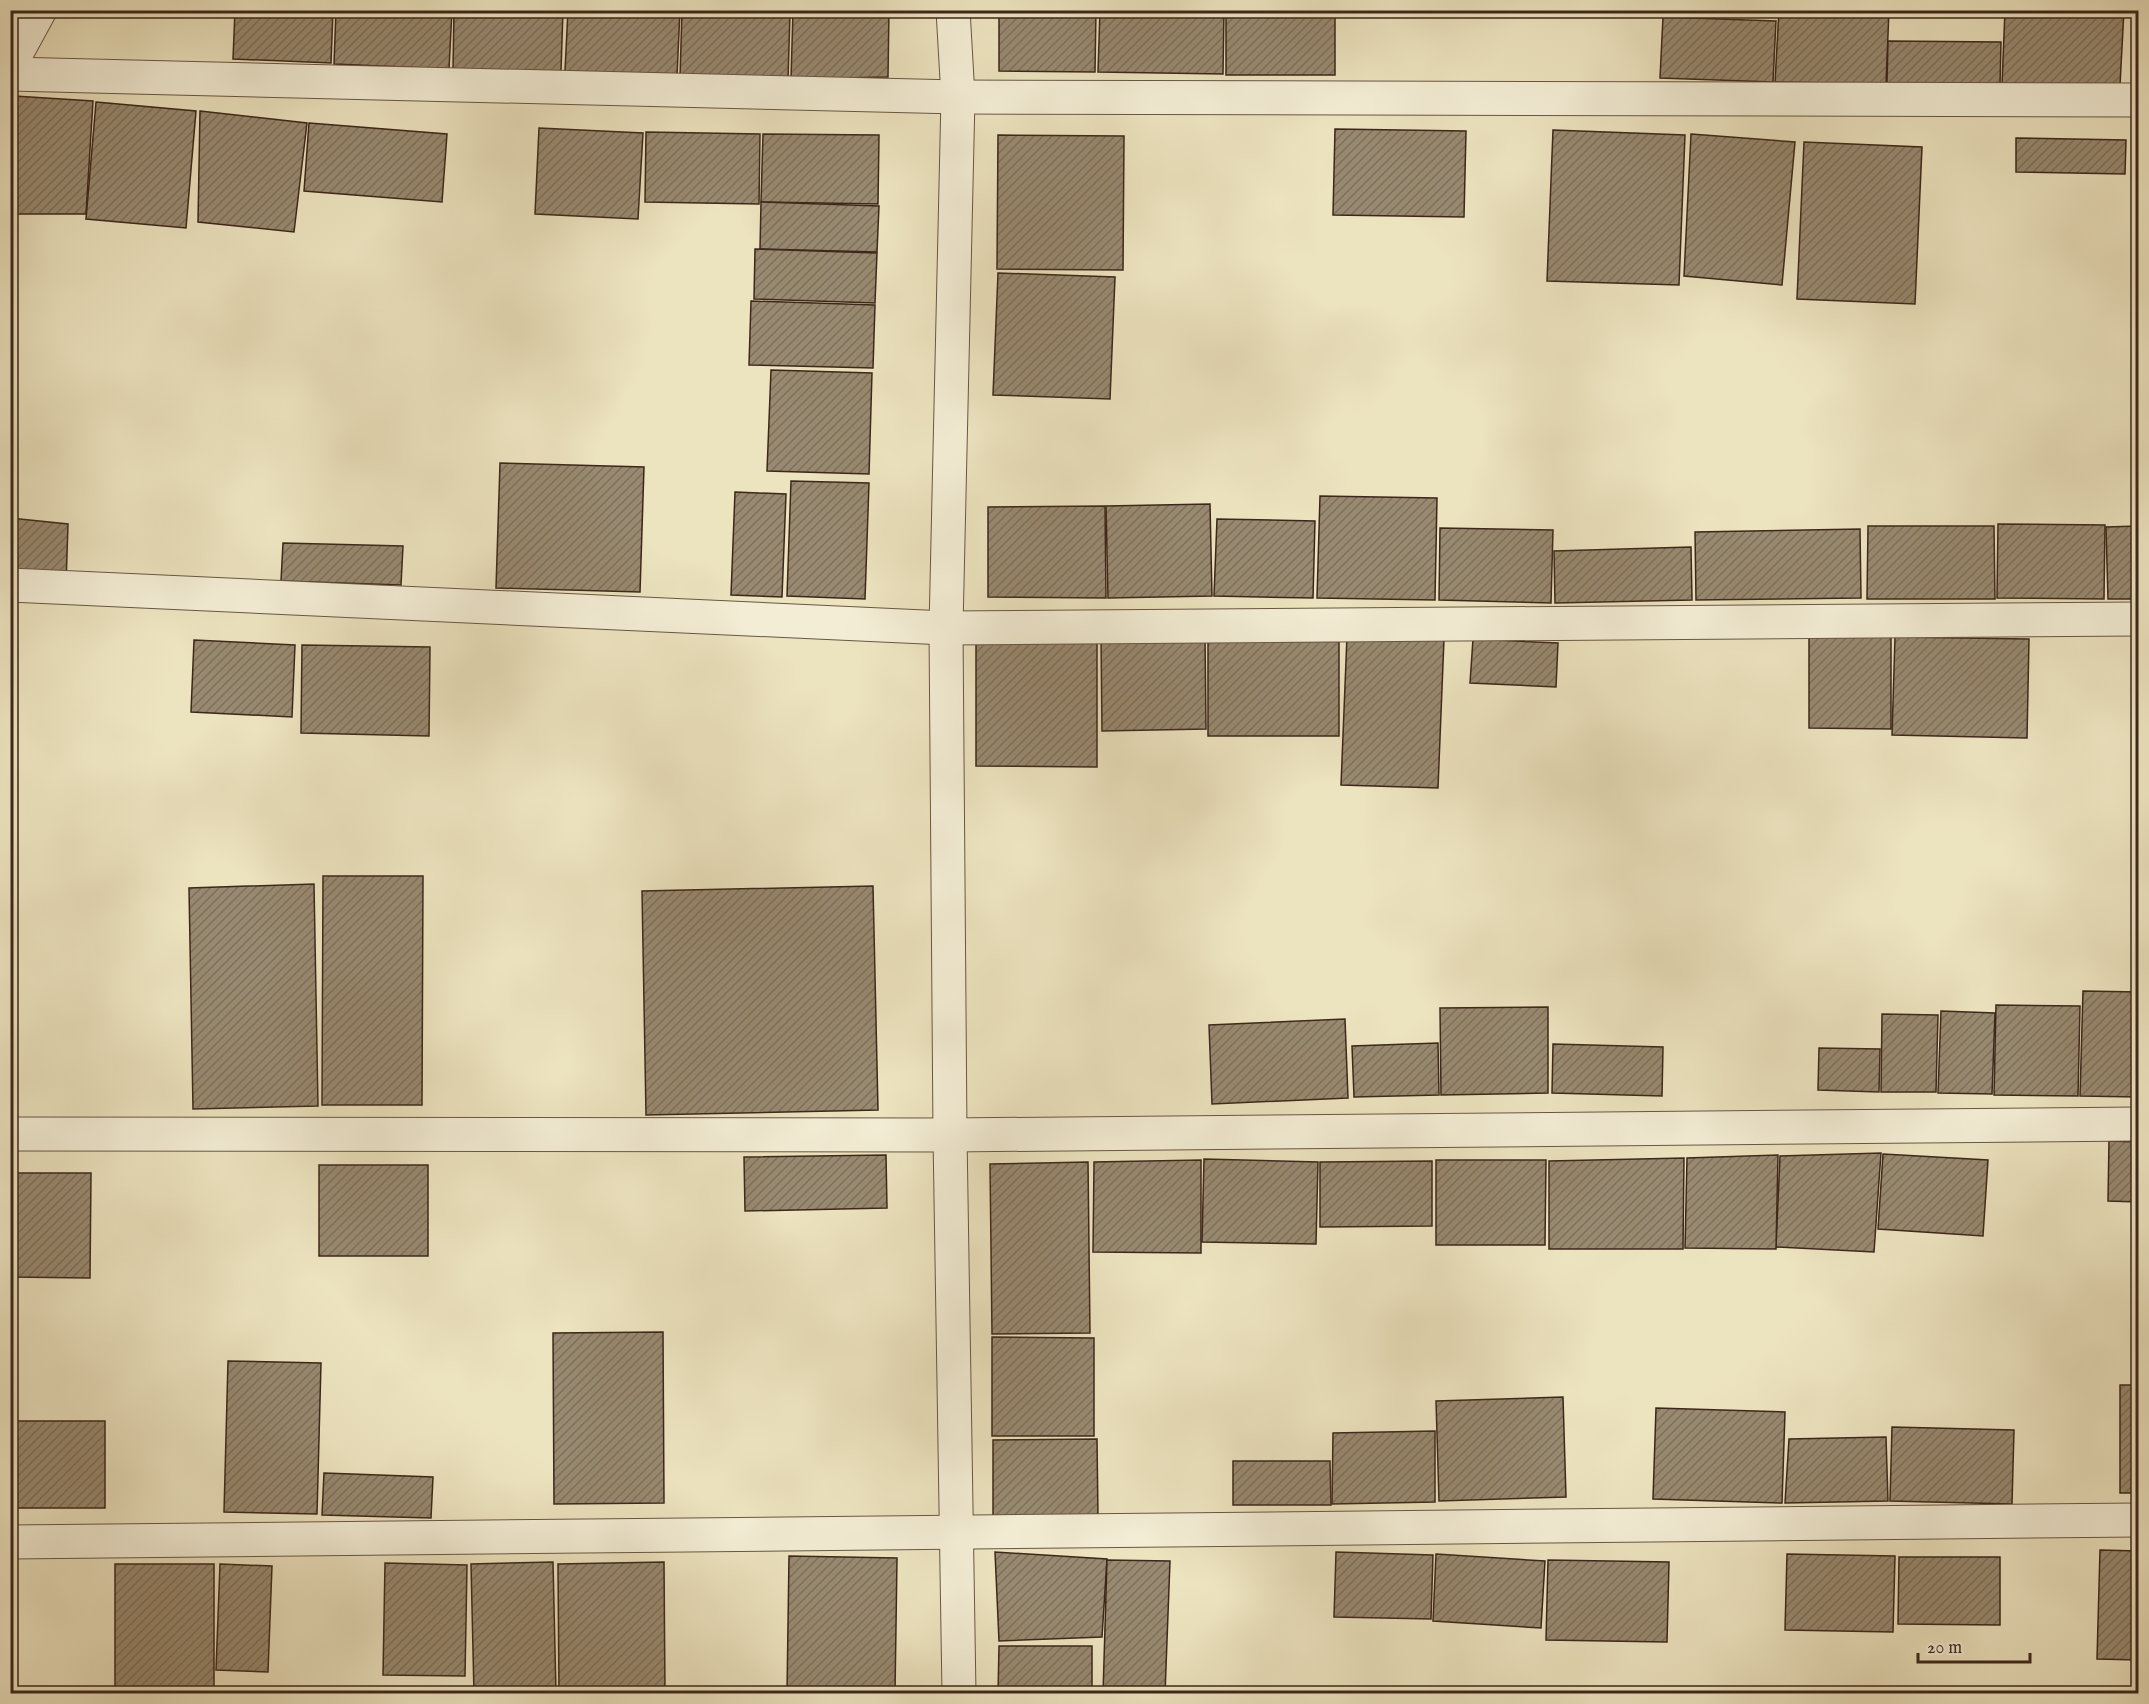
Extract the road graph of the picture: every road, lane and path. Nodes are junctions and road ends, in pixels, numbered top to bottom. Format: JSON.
{"nodes":[{"id":1,"x":40,"y":10,"type":"edge"},
{"id":2,"x":953,"y":10,"type":"edge"},
{"id":3,"x":10,"y":65,"type":"edge"},
{"id":4,"x":10,"y":74,"type":"edge"},
{"id":5,"x":958,"y":97,"type":"junction"},
{"id":6,"x":2139,"y":100,"type":"edge"},
{"id":7,"x":10,"y":585,"type":"edge"},
{"id":8,"x":2139,"y":619,"type":"edge"},
{"id":9,"x":946,"y":628,"type":"junction"},
{"id":10,"x":2139,"y":1124,"type":"edge"},
{"id":11,"x":10,"y":1134,"type":"edge"},
{"id":12,"x":950,"y":1135,"type":"junction"},
{"id":13,"x":2139,"y":1520,"type":"edge"},
{"id":14,"x":957,"y":1531,"type":"junction"},
{"id":15,"x":10,"y":1542,"type":"edge"},
{"id":16,"x":959,"y":1694,"type":"edge"}],
"edges":[{"from":1,"to":3,"type":"street"},
{"from":2,"to":5,"type":"street"},
{"from":4,"to":5,"type":"street"},
{"from":5,"to":6,"type":"street"},
{"from":5,"to":9,"type":"street"},
{"from":7,"to":9,"type":"street"},
{"from":8,"to":9,"type":"street"},
{"from":9,"to":12,"type":"street"},
{"from":10,"to":12,"type":"street"},
{"from":11,"to":12,"type":"street"},
{"from":12,"to":14,"type":"street"},
{"from":13,"to":14,"type":"street"},
{"from":14,"to":15,"type":"street"},
{"from":14,"to":16,"type":"street"}]}
